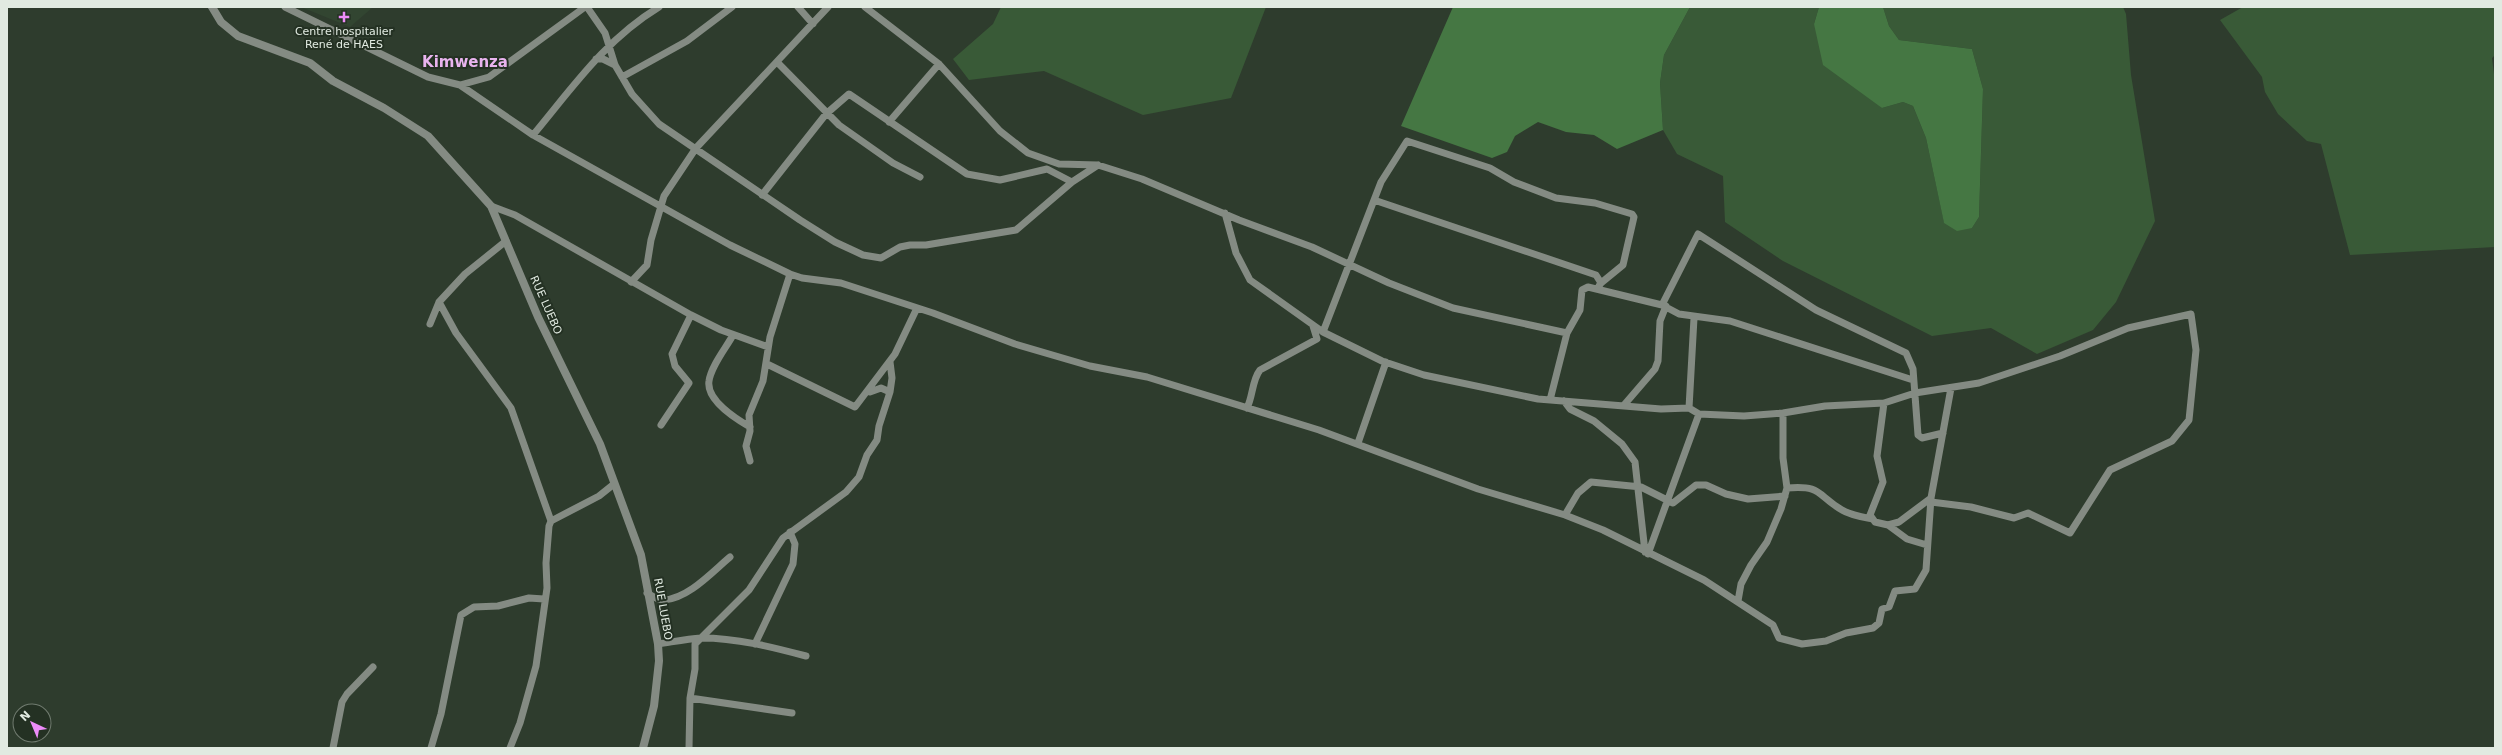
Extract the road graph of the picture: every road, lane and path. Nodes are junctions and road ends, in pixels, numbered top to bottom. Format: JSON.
{"nodes":[{"id":1,"x":212,"y":7,"type":"edge"},
{"id":2,"x":285,"y":7,"type":"edge"},
{"id":3,"x":586,"y":7,"type":"edge"},
{"id":4,"x":660,"y":7,"type":"edge"},
{"id":5,"x":732,"y":7,"type":"edge"},
{"id":6,"x":798,"y":7,"type":"edge"},
{"id":7,"x":828,"y":7,"type":"edge"},
{"id":8,"x":865,"y":7,"type":"edge"},
{"id":9,"x":812,"y":24,"type":"junction"},
{"id":10,"x":608,"y":45,"type":"junction"},
{"id":11,"x":596,"y":59,"type":"junction"},
{"id":12,"x":778,"y":63,"type":"junction"},
{"id":13,"x":938,"y":64,"type":"junction"},
{"id":14,"x":615,"y":65,"type":"junction"},
{"id":15,"x":622,"y":78,"type":"junction"},
{"id":16,"x":460,"y":85,"type":"junction"},
{"id":17,"x":826,"y":114,"type":"junction"},
{"id":18,"x":889,"y":122,"type":"junction"},
{"id":19,"x":533,"y":135,"type":"junction"},
{"id":20,"x":696,"y":148,"type":"junction"},
{"id":21,"x":1098,"y":165,"type":"junction"},
{"id":22,"x":920,"y":177,"type":"dead end"},
{"id":23,"x":1072,"y":182,"type":"junction"},
{"id":24,"x":762,"y":195,"type":"junction"},
{"id":25,"x":1374,"y":200,"type":"junction"},
{"id":26,"x":492,"y":206,"type":"junction"},
{"id":27,"x":660,"y":206,"type":"junction"},
{"id":28,"x":1225,"y":213,"type":"junction"},
{"id":29,"x":506,"y":241,"type":"junction"},
{"id":30,"x":1348,"y":264,"type":"junction"},
{"id":31,"x":790,"y":274,"type":"junction"},
{"id":32,"x":631,"y":282,"type":"junction"},
{"id":33,"x":1599,"y":286,"type":"junction"},
{"id":34,"x":439,"y":302,"type":"junction"},
{"id":35,"x":1664,"y":305,"type":"junction"},
{"id":36,"x":917,"y":308,"type":"junction"},
{"id":37,"x":691,"y":315,"type":"junction"},
{"id":38,"x":1694,"y":318,"type":"junction"},
{"id":39,"x":430,"y":324,"type":"dead end"},
{"id":40,"x":1313,"y":326,"type":"junction"},
{"id":41,"x":1323,"y":332,"type":"junction"},
{"id":42,"x":1567,"y":333,"type":"junction"},
{"id":43,"x":733,"y":335,"type":"junction"},
{"id":44,"x":768,"y":347,"type":"junction"},
{"id":45,"x":890,"y":362,"type":"junction"},
{"id":46,"x":1386,"y":362,"type":"junction"},
{"id":47,"x":767,"y":364,"type":"junction"},
{"id":48,"x":1913,"y":380,"type":"junction"},
{"id":49,"x":1951,"y":388,"type":"junction"},
{"id":50,"x":890,"y":392,"type":"junction"},
{"id":51,"x":1915,"y":393,"type":"junction"},
{"id":52,"x":868,"y":394,"type":"junction"},
{"id":53,"x":1550,"y":400,"type":"junction"},
{"id":54,"x":1564,"y":401,"type":"junction"},
{"id":55,"x":1884,"y":402,"type":"junction"},
{"id":56,"x":1624,"y":405,"type":"junction"},
{"id":57,"x":1247,"y":408,"type":"junction"},
{"id":58,"x":1689,"y":408,"type":"junction"},
{"id":59,"x":1783,"y":413,"type":"junction"},
{"id":60,"x":1699,"y":414,"type":"junction"},
{"id":61,"x":661,"y":425,"type":"dead end"},
{"id":62,"x":750,"y":427,"type":"junction"},
{"id":63,"x":1943,"y":433,"type":"junction"},
{"id":64,"x":1358,"y":443,"type":"junction"},
{"id":65,"x":750,"y":461,"type":"dead end"},
{"id":66,"x":614,"y":484,"type":"junction"},
{"id":67,"x":1637,"y":486,"type":"junction"},
{"id":68,"x":1787,"y":488,"type":"junction"},
{"id":69,"x":1785,"y":496,"type":"junction"},
{"id":70,"x":1931,"y":500,"type":"junction"},
{"id":71,"x":1668,"y":502,"type":"junction"},
{"id":72,"x":1565,"y":515,"type":"junction"},
{"id":73,"x":1872,"y":519,"type":"junction"},
{"id":74,"x":551,"y":521,"type":"junction"},
{"id":75,"x":1888,"y":525,"type":"junction"},
{"id":76,"x":790,"y":532,"type":"junction"},
{"id":77,"x":1927,"y":545,"type":"junction"},
{"id":78,"x":1646,"y":553,"type":"junction"},
{"id":79,"x":730,"y":557,"type":"dead end"},
{"id":80,"x":647,"y":593,"type":"junction"},
{"id":81,"x":544,"y":599,"type":"junction"},
{"id":82,"x":1738,"y":601,"type":"junction"},
{"id":83,"x":700,"y":638,"type":"junction"},
{"id":84,"x":658,"y":644,"type":"junction"},
{"id":85,"x":755,"y":644,"type":"junction"},
{"id":86,"x":806,"y":656,"type":"dead end"},
{"id":87,"x":373,"y":667,"type":"dead end"},
{"id":88,"x":690,"y":698,"type":"junction"},
{"id":89,"x":792,"y":714,"type":"dead end"},
{"id":90,"x":333,"y":748,"type":"edge"},
{"id":91,"x":431,"y":748,"type":"edge"},
{"id":92,"x":510,"y":748,"type":"edge"},
{"id":93,"x":643,"y":748,"type":"edge"},
{"id":94,"x":689,"y":748,"type":"edge"}],
"edges":[{"from":1,"to":26,"type":"street","name":"RUE LUEBO"},
{"from":2,"to":16,"type":"street"},
{"from":3,"to":10,"type":"street"},
{"from":3,"to":16,"type":"street"},
{"from":4,"to":10,"type":"street"},
{"from":5,"to":15,"type":"street"},
{"from":6,"to":9,"type":"street"},
{"from":7,"to":9,"type":"street"},
{"from":8,"to":13,"type":"street"},
{"from":9,"to":12,"type":"street"},
{"from":10,"to":11,"type":"street"},
{"from":10,"to":14,"type":"street"},
{"from":11,"to":14,"type":"street"},
{"from":11,"to":19,"type":"street"},
{"from":12,"to":17,"type":"street"},
{"from":12,"to":20,"type":"street"},
{"from":13,"to":18,"type":"street"},
{"from":13,"to":21,"type":"street"},
{"from":14,"to":15,"type":"street"},
{"from":15,"to":20,"type":"street"},
{"from":16,"to":19,"type":"street"},
{"from":17,"to":18,"type":"street"},
{"from":17,"to":22,"type":"street"},
{"from":17,"to":24,"type":"street"},
{"from":18,"to":23,"type":"street"},
{"from":19,"to":27,"type":"street"},
{"from":20,"to":24,"type":"street"},
{"from":20,"to":27,"type":"street"},
{"from":21,"to":23,"type":"street"},
{"from":21,"to":28,"type":"street"},
{"from":23,"to":24,"type":"street"},
{"from":25,"to":30,"type":"street"},
{"from":25,"to":33,"type":"street"},
{"from":25,"to":33,"type":"street"},
{"from":26,"to":29,"type":"street","name":"RUE LUEBO"},
{"from":26,"to":32,"type":"street"},
{"from":27,"to":31,"type":"street"},
{"from":27,"to":32,"type":"street"},
{"from":28,"to":30,"type":"street"},
{"from":28,"to":40,"type":"street"},
{"from":29,"to":34,"type":"street"},
{"from":29,"to":66,"type":"street","name":"RUE LUEBO"},
{"from":30,"to":41,"type":"street"},
{"from":30,"to":42,"type":"street"},
{"from":31,"to":36,"type":"street"},
{"from":31,"to":44,"type":"street"},
{"from":32,"to":37,"type":"street"},
{"from":33,"to":35,"type":"street"},
{"from":33,"to":42,"type":"street"},
{"from":34,"to":39,"type":"street"},
{"from":34,"to":74,"type":"street"},
{"from":35,"to":38,"type":"street"},
{"from":35,"to":48,"type":"street"},
{"from":35,"to":56,"type":"street"},
{"from":36,"to":45,"type":"street"},
{"from":36,"to":57,"type":"street"},
{"from":37,"to":43,"type":"street"},
{"from":37,"to":61,"type":"street"},
{"from":38,"to":48,"type":"street"},
{"from":38,"to":58,"type":"street"},
{"from":40,"to":41,"type":"street"},
{"from":40,"to":57,"type":"street"},
{"from":41,"to":46,"type":"street"},
{"from":42,"to":53,"type":"street"},
{"from":43,"to":44,"type":"street"},
{"from":43,"to":62,"type":"street"},
{"from":44,"to":47,"type":"street"},
{"from":45,"to":50,"type":"street"},
{"from":45,"to":52,"type":"street"},
{"from":46,"to":53,"type":"street"},
{"from":46,"to":64,"type":"street"},
{"from":47,"to":52,"type":"street"},
{"from":47,"to":62,"type":"street"},
{"from":48,"to":51,"type":"street"},
{"from":49,"to":51,"type":"street"},
{"from":49,"to":63,"type":"street"},
{"from":49,"to":70,"type":"street"},
{"from":50,"to":52,"type":"street"},
{"from":50,"to":76,"type":"street"},
{"from":51,"to":55,"type":"street"},
{"from":51,"to":63,"type":"street"},
{"from":53,"to":54,"type":"street"},
{"from":54,"to":56,"type":"street"},
{"from":54,"to":67,"type":"street"},
{"from":55,"to":59,"type":"street"},
{"from":55,"to":73,"type":"street"},
{"from":56,"to":58,"type":"street"},
{"from":57,"to":64,"type":"street"},
{"from":58,"to":60,"type":"street"},
{"from":59,"to":60,"type":"street"},
{"from":59,"to":68,"type":"street"},
{"from":60,"to":71,"type":"street"},
{"from":62,"to":65,"type":"street"},
{"from":63,"to":70,"type":"street"},
{"from":64,"to":72,"type":"street"},
{"from":66,"to":74,"type":"street"},
{"from":66,"to":80,"type":"street","name":"RUE LUEBO"},
{"from":67,"to":71,"type":"street"},
{"from":67,"to":72,"type":"street"},
{"from":67,"to":78,"type":"street"},
{"from":68,"to":69,"type":"street"},
{"from":68,"to":73,"type":"street"},
{"from":69,"to":71,"type":"street"},
{"from":69,"to":82,"type":"street"},
{"from":70,"to":75,"type":"street"},
{"from":70,"to":77,"type":"street"},
{"from":71,"to":78,"type":"street"},
{"from":72,"to":78,"type":"street"},
{"from":73,"to":75,"type":"street"},
{"from":74,"to":81,"type":"street"},
{"from":75,"to":77,"type":"street"},
{"from":76,"to":83,"type":"street"},
{"from":76,"to":85,"type":"street"},
{"from":77,"to":82,"type":"street"},
{"from":78,"to":82,"type":"street"},
{"from":79,"to":80,"type":"street"},
{"from":80,"to":84,"type":"street","name":"RUE LUEBO"},
{"from":81,"to":91,"type":"street"},
{"from":81,"to":92,"type":"street"},
{"from":83,"to":84,"type":"street"},
{"from":83,"to":85,"type":"street"},
{"from":83,"to":88,"type":"street"},
{"from":84,"to":93,"type":"street","name":"RUE LUEBO"},
{"from":85,"to":86,"type":"street"},
{"from":87,"to":90,"type":"street"},
{"from":88,"to":89,"type":"street"},
{"from":88,"to":94,"type":"street"}]}
